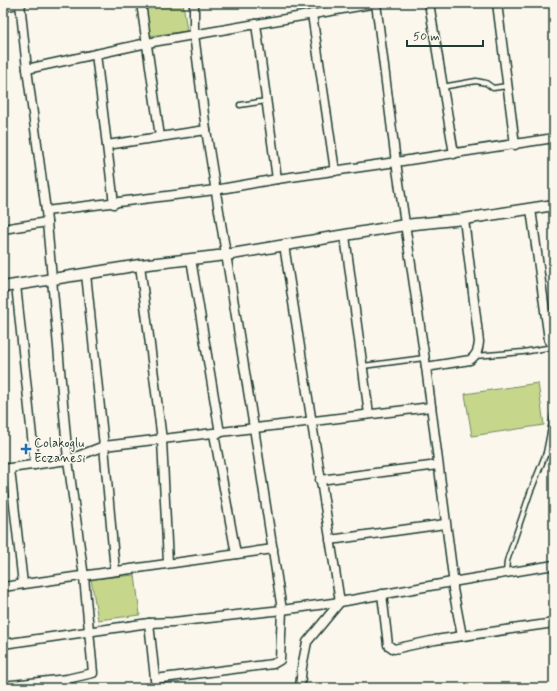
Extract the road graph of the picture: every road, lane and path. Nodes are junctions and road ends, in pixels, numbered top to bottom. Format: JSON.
{"nodes":[{"id":1,"x":21,"y":3,"type":"edge"},
{"id":2,"x":141,"y":3,"type":"edge"},
{"id":3,"x":194,"y":3,"type":"edge"},
{"id":4,"x":376,"y":3,"type":"edge"},
{"id":5,"x":429,"y":3,"type":"edge"},
{"id":6,"x":497,"y":3,"type":"edge"},
{"id":7,"x":3,"y":7,"type":"edge"},
{"id":8,"x":312,"y":14,"type":"junction"},
{"id":9,"x":256,"y":24,"type":"junction"},
{"id":10,"x":194,"y":34,"type":"junction"},
{"id":11,"x":147,"y":43,"type":"junction"},
{"id":12,"x":96,"y":54,"type":"junction"},
{"id":13,"x":27,"y":69,"type":"junction"},
{"id":14,"x":507,"y":86,"type":"junction"},
{"id":15,"x":442,"y":87,"type":"junction"},
{"id":16,"x":266,"y":102,"type":"junction"},
{"id":17,"x":240,"y":105,"type":"dead end"},
{"id":18,"x":206,"y":130,"type":"junction"},
{"id":19,"x":160,"y":137,"type":"junction"},
{"id":20,"x":554,"y":138,"type":"edge"},
{"id":21,"x":107,"y":145,"type":"junction"},
{"id":22,"x":515,"y":145,"type":"junction"},
{"id":23,"x":454,"y":154,"type":"junction"},
{"id":24,"x":396,"y":162,"type":"junction"},
{"id":25,"x":335,"y":171,"type":"junction"},
{"id":26,"x":277,"y":178,"type":"junction"},
{"id":27,"x":215,"y":190,"type":"junction"},
{"id":28,"x":114,"y":204,"type":"junction"},
{"id":29,"x":554,"y":205,"type":"edge"},
{"id":30,"x":531,"y":209,"type":"junction"},
{"id":31,"x":46,"y":211,"type":"junction"},
{"id":32,"x":464,"y":219,"type":"junction"},
{"id":33,"x":47,"y":222,"type":"junction"},
{"id":34,"x":406,"y":225,"type":"junction"},
{"id":35,"x":3,"y":229,"type":"edge"},
{"id":36,"x":345,"y":236,"type":"junction"},
{"id":37,"x":284,"y":245,"type":"junction"},
{"id":38,"x":226,"y":255,"type":"junction"},
{"id":39,"x":191,"y":259,"type":"junction"},
{"id":40,"x":140,"y":265,"type":"junction"},
{"id":41,"x":86,"y":274,"type":"junction"},
{"id":42,"x":53,"y":279,"type":"junction"},
{"id":43,"x":16,"y":284,"type":"junction"},
{"id":44,"x":3,"y":287,"type":"edge"},
{"id":45,"x":554,"y":312,"type":"edge"},
{"id":46,"x":545,"y":313,"type":"junction"},
{"id":47,"x":554,"y":347,"type":"edge"},
{"id":48,"x":475,"y":356,"type":"junction"},
{"id":49,"x":424,"y":358,"type":"junction"},
{"id":50,"x":363,"y":366,"type":"junction"},
{"id":51,"x":426,"y":367,"type":"junction"},
{"id":52,"x":431,"y":407,"type":"junction"},
{"id":53,"x":554,"y":412,"type":"edge"},
{"id":54,"x":369,"y":414,"type":"junction"},
{"id":55,"x":312,"y":421,"type":"junction"},
{"id":56,"x":254,"y":428,"type":"junction"},
{"id":57,"x":217,"y":433,"type":"junction"},
{"id":58,"x":162,"y":440,"type":"junction"},
{"id":59,"x":104,"y":446,"type":"junction"},
{"id":60,"x":546,"y":453,"type":"junction"},
{"id":61,"x":554,"y":456,"type":"edge"},
{"id":62,"x":68,"y":460,"type":"junction"},
{"id":63,"x":36,"y":465,"type":"junction"},
{"id":64,"x":438,"y":465,"type":"junction"},
{"id":65,"x":6,"y":469,"type":"edge"},
{"id":66,"x":320,"y":480,"type":"junction"},
{"id":67,"x":446,"y":524,"type":"junction"},
{"id":68,"x":330,"y":540,"type":"junction"},
{"id":69,"x":273,"y":549,"type":"junction"},
{"id":70,"x":236,"y":554,"type":"junction"},
{"id":71,"x":168,"y":563,"type":"junction"},
{"id":72,"x":554,"y":566,"type":"edge"},
{"id":73,"x":115,"y":571,"type":"junction"},
{"id":74,"x":506,"y":573,"type":"junction"},
{"id":75,"x":84,"y":577,"type":"junction"},
{"id":76,"x":452,"y":582,"type":"junction"},
{"id":77,"x":22,"y":584,"type":"junction"},
{"id":78,"x":3,"y":587,"type":"edge"},
{"id":79,"x":382,"y":594,"type":"junction"},
{"id":80,"x":340,"y":602,"type":"junction"},
{"id":81,"x":282,"y":610,"type":"junction"},
{"id":82,"x":149,"y":623,"type":"junction"},
{"id":83,"x":554,"y":623,"type":"edge"},
{"id":84,"x":88,"y":630,"type":"junction"},
{"id":85,"x":462,"y":636,"type":"junction"},
{"id":86,"x":3,"y":644,"type":"edge"},
{"id":87,"x":155,"y":679,"type":"junction"},
{"id":88,"x":3,"y":686,"type":"edge"},
{"id":89,"x":156,"y":688,"type":"edge"},
{"id":90,"x":300,"y":688,"type":"edge"}],
"edges":[{"from":1,"to":7,"type":"street"},
{"from":1,"to":13,"type":"street"},
{"from":2,"to":11,"type":"street"},
{"from":3,"to":10,"type":"street"},
{"from":4,"to":8,"type":"street"},
{"from":4,"to":24,"type":"street"},
{"from":5,"to":15,"type":"street"},
{"from":6,"to":14,"type":"street"},
{"from":8,"to":9,"type":"street"},
{"from":8,"to":25,"type":"street"},
{"from":9,"to":10,"type":"street"},
{"from":9,"to":16,"type":"street"},
{"from":10,"to":11,"type":"street"},
{"from":10,"to":18,"type":"street"},
{"from":11,"to":12,"type":"street"},
{"from":11,"to":19,"type":"street"},
{"from":12,"to":13,"type":"street"},
{"from":12,"to":21,"type":"street"},
{"from":13,"to":31,"type":"street"},
{"from":14,"to":15,"type":"lane"},
{"from":14,"to":22,"type":"street"},
{"from":15,"to":23,"type":"street"},
{"from":16,"to":17,"type":"lane"},
{"from":16,"to":26,"type":"street"},
{"from":18,"to":19,"type":"street"},
{"from":18,"to":27,"type":"street"},
{"from":19,"to":21,"type":"street"},
{"from":20,"to":22,"type":"street"},
{"from":21,"to":28,"type":"street"},
{"from":22,"to":23,"type":"street"},
{"from":23,"to":24,"type":"street"},
{"from":24,"to":25,"type":"street"},
{"from":24,"to":34,"type":"street"},
{"from":25,"to":26,"type":"street"},
{"from":26,"to":27,"type":"street"},
{"from":27,"to":28,"type":"street"},
{"from":27,"to":38,"type":"street"},
{"from":28,"to":31,"type":"street"},
{"from":29,"to":30,"type":"street"},
{"from":30,"to":32,"type":"street"},
{"from":30,"to":46,"type":"street"},
{"from":31,"to":33,"type":"street"},
{"from":32,"to":34,"type":"street"},
{"from":32,"to":48,"type":"street"},
{"from":33,"to":35,"type":"street"},
{"from":33,"to":42,"type":"street"},
{"from":34,"to":36,"type":"street"},
{"from":34,"to":49,"type":"street"},
{"from":36,"to":37,"type":"street"},
{"from":36,"to":50,"type":"street"},
{"from":37,"to":38,"type":"street"},
{"from":37,"to":55,"type":"street"},
{"from":38,"to":39,"type":"street"},
{"from":38,"to":56,"type":"street"},
{"from":39,"to":40,"type":"street"},
{"from":39,"to":57,"type":"street"},
{"from":40,"to":41,"type":"street"},
{"from":40,"to":58,"type":"street"},
{"from":41,"to":42,"type":"street"},
{"from":41,"to":59,"type":"street"},
{"from":42,"to":43,"type":"street"},
{"from":42,"to":62,"type":"street"},
{"from":43,"to":44,"type":"street"},
{"from":43,"to":63,"type":"street"},
{"from":45,"to":46,"type":"lane"},
{"from":46,"to":47,"type":"street"},
{"from":47,"to":48,"type":"lane"},
{"from":48,"to":51,"type":"street"},
{"from":49,"to":50,"type":"lane"},
{"from":49,"to":51,"type":"street"},
{"from":50,"to":54,"type":"street"},
{"from":51,"to":52,"type":"street"},
{"from":52,"to":54,"type":"street"},
{"from":52,"to":64,"type":"street"},
{"from":53,"to":60,"type":"lane"},
{"from":54,"to":55,"type":"street"},
{"from":55,"to":56,"type":"street"},
{"from":55,"to":66,"type":"street"},
{"from":56,"to":57,"type":"street"},
{"from":56,"to":69,"type":"street"},
{"from":57,"to":58,"type":"street"},
{"from":57,"to":70,"type":"street"},
{"from":58,"to":59,"type":"street"},
{"from":58,"to":71,"type":"street"},
{"from":59,"to":62,"type":"street"},
{"from":59,"to":73,"type":"street"},
{"from":60,"to":61,"type":"lane"},
{"from":60,"to":74,"type":"lane"},
{"from":62,"to":63,"type":"street"},
{"from":62,"to":75,"type":"street"},
{"from":63,"to":65,"type":"street"},
{"from":64,"to":66,"type":"street"},
{"from":64,"to":67,"type":"street"},
{"from":65,"to":77,"type":"street"},
{"from":66,"to":68,"type":"street"},
{"from":67,"to":68,"type":"street"},
{"from":67,"to":76,"type":"street"},
{"from":68,"to":80,"type":"street"},
{"from":69,"to":70,"type":"street"},
{"from":69,"to":81,"type":"street"},
{"from":70,"to":71,"type":"street"},
{"from":71,"to":73,"type":"street"},
{"from":72,"to":74,"type":"street"},
{"from":73,"to":75,"type":"street"},
{"from":74,"to":76,"type":"street"},
{"from":75,"to":77,"type":"street"},
{"from":75,"to":84,"type":"street"},
{"from":76,"to":79,"type":"street"},
{"from":76,"to":85,"type":"street"},
{"from":77,"to":78,"type":"street"},
{"from":79,"to":80,"type":"street"},
{"from":79,"to":85,"type":"street"},
{"from":80,"to":81,"type":"street"},
{"from":80,"to":90,"type":"street"},
{"from":81,"to":82,"type":"street"},
{"from":81,"to":87,"type":"street"},
{"from":82,"to":84,"type":"street"},
{"from":82,"to":87,"type":"street"},
{"from":83,"to":85,"type":"street"},
{"from":84,"to":86,"type":"street"},
{"from":84,"to":88,"type":"street"},
{"from":87,"to":89,"type":"street"}]}
